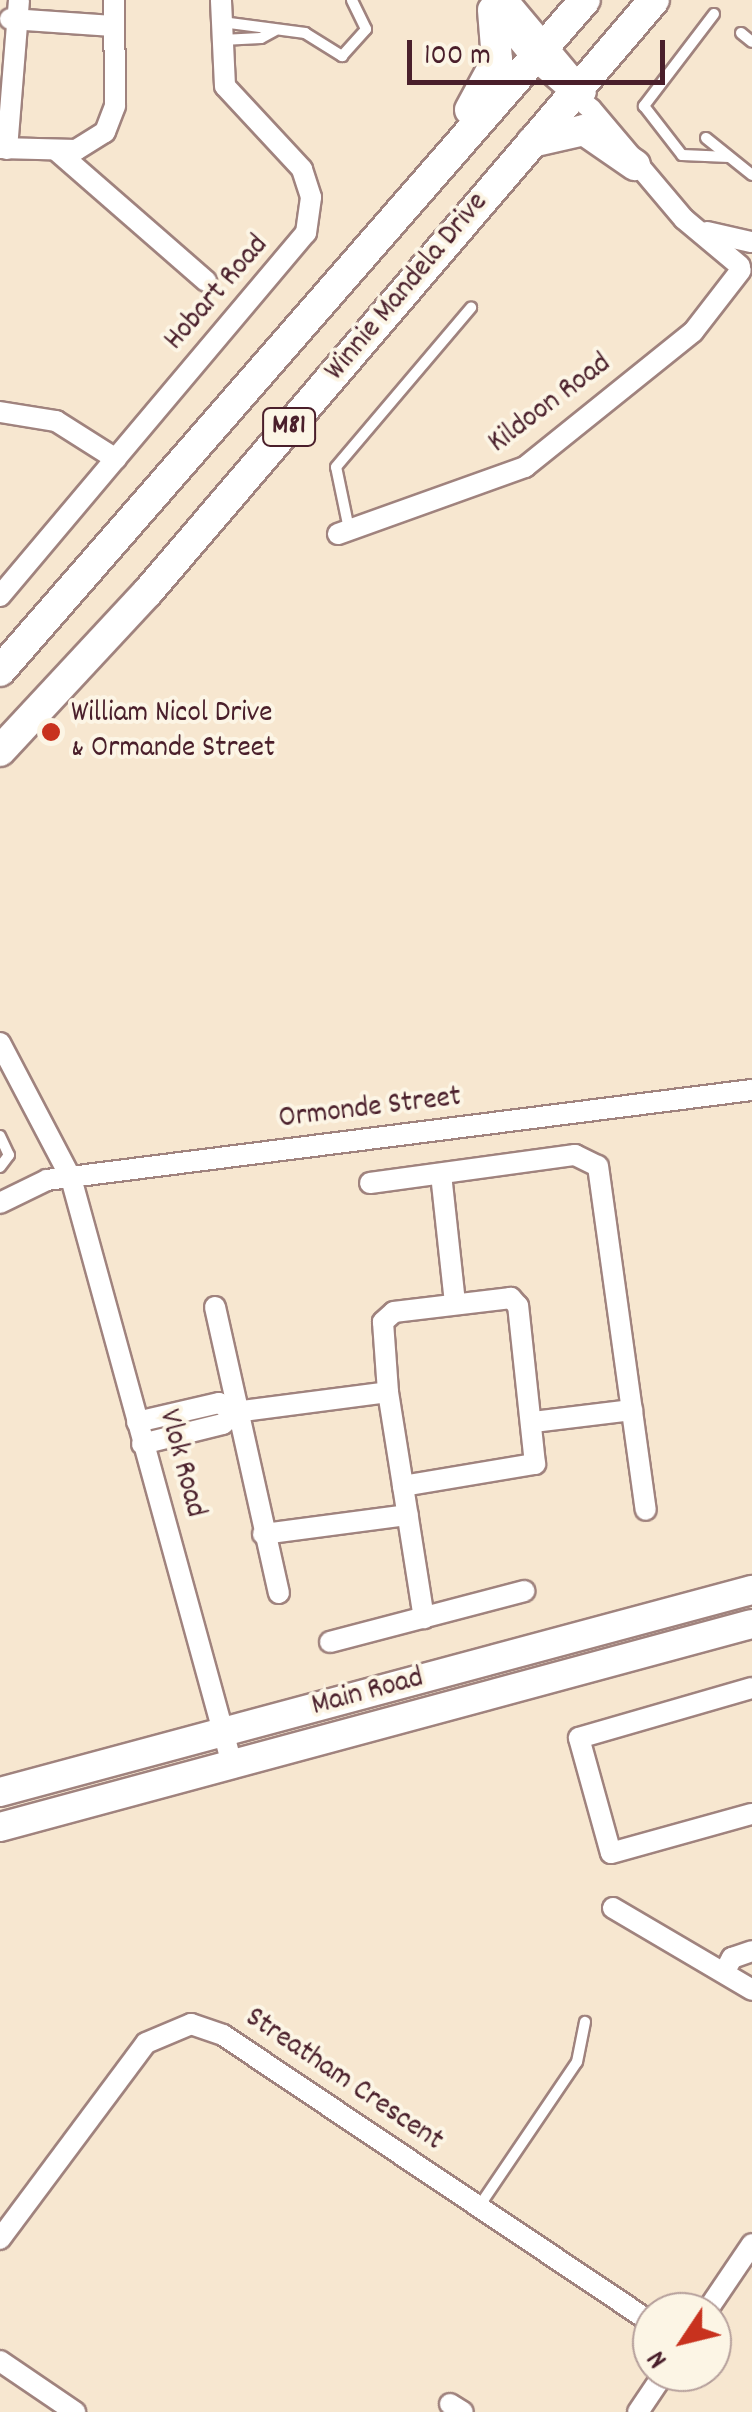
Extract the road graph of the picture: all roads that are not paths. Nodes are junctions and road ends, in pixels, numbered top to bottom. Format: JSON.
{"nodes":[{"id":1,"x":114,"y":0,"type":"edge"},
{"id":2,"x":221,"y":0,"type":"edge"},
{"id":3,"x":352,"y":0,"type":"edge"},
{"id":4,"x":585,"y":0,"type":"edge"},
{"id":5,"x":654,"y":0,"type":"edge"},
{"id":6,"x":496,"y":4,"type":"edge"},
{"id":7,"x":12,"y":13,"type":"edge"},
{"id":8,"x":714,"y":14,"type":"dead end"},
{"id":9,"x":114,"y":26,"type":"junction"},
{"id":10,"x":221,"y":31,"type":"junction"},
{"id":11,"x":274,"y":31,"type":"junction"},
{"id":12,"x":742,"y":33,"type":"dead end"},
{"id":13,"x":752,"y":42,"type":"edge"},
{"id":14,"x":540,"y":51,"type":"junction"},
{"id":15,"x":582,"y":96,"type":"junction"},
{"id":16,"x":706,"y":138,"type":"dead end"},
{"id":17,"x":532,"y":142,"type":"junction"},
{"id":18,"x":4,"y":149,"type":"edge"},
{"id":19,"x":57,"y":151,"type":"junction"},
{"id":20,"x":730,"y":158,"type":"junction"},
{"id":21,"x":636,"y":165,"type":"junction"},
{"id":22,"x":440,"y":166,"type":"junction"},
{"id":23,"x":752,"y":175,"type":"edge"},
{"id":24,"x":684,"y":219,"type":"junction"},
{"id":25,"x":752,"y":242,"type":"edge"},
{"id":26,"x":746,"y":277,"type":"edge"},
{"id":27,"x":206,"y":281,"type":"dead end"},
{"id":28,"x":471,"y":308,"type":"dead end"},
{"id":29,"x":0,"y":412,"type":"edge"},
{"id":30,"x":116,"y":459,"type":"junction"},
{"id":31,"x":344,"y":532,"type":"joint"},
{"id":32,"x":0,"y":596,"type":"edge"},
{"id":33,"x":0,"y":671,"type":"edge"},
{"id":34,"x":0,"y":751,"type":"edge"},
{"id":35,"x":0,"y":1044,"type":"edge"},
{"id":36,"x":0,"y":1066,"type":"edge"},
{"id":37,"x":17,"y":1085,"type":"junction"},
{"id":38,"x":752,"y":1090,"type":"edge"},
{"id":39,"x":0,"y":1136,"type":"edge"},
{"id":40,"x":0,"y":1167,"type":"edge"},
{"id":41,"x":441,"y":1174,"type":"junction"},
{"id":42,"x":71,"y":1178,"type":"junction"},
{"id":43,"x":370,"y":1183,"type":"dead end"},
{"id":44,"x":0,"y":1202,"type":"edge"},
{"id":45,"x":456,"y":1303,"type":"junction"},
{"id":46,"x":215,"y":1306,"type":"dead end"},
{"id":47,"x":388,"y":1392,"type":"junction"},
{"id":48,"x":632,"y":1410,"type":"junction"},
{"id":49,"x":236,"y":1412,"type":"junction"},
{"id":50,"x":137,"y":1422,"type":"junction"},
{"id":51,"x":533,"y":1422,"type":"junction"},
{"id":52,"x":142,"y":1444,"type":"junction"},
{"id":53,"x":403,"y":1486,"type":"junction"},
{"id":54,"x":646,"y":1510,"type":"dead end"},
{"id":55,"x":408,"y":1515,"type":"junction"},
{"id":56,"x":263,"y":1534,"type":"junction"},
{"id":57,"x":752,"y":1590,"type":"edge"},
{"id":58,"x":524,"y":1591,"type":"dead end"},
{"id":59,"x":279,"y":1593,"type":"dead end"},
{"id":60,"x":424,"y":1618,"type":"junction"},
{"id":61,"x":752,"y":1624,"type":"edge"},
{"id":62,"x":330,"y":1642,"type":"dead end"},
{"id":63,"x":752,"y":1688,"type":"edge"},
{"id":64,"x":223,"y":1732,"type":"junction"},
{"id":65,"x":232,"y":1764,"type":"junction"},
{"id":66,"x":0,"y":1792,"type":"edge"},
{"id":67,"x":752,"y":1814,"type":"edge"},
{"id":68,"x":0,"y":1827,"type":"edge"},
{"id":69,"x":614,"y":1908,"type":"dead end"},
{"id":70,"x":752,"y":1952,"type":"edge"},
{"id":71,"x":725,"y":1971,"type":"junction"},
{"id":72,"x":752,"y":1990,"type":"edge"},
{"id":73,"x":585,"y":2022,"type":"dead end"},
{"id":74,"x":478,"y":2208,"type":"junction"},
{"id":75,"x":0,"y":2238,"type":"edge"},
{"id":76,"x":752,"y":2244,"type":"edge"},
{"id":77,"x":720,"y":2292,"type":"edge"},
{"id":78,"x":632,"y":2310,"type":"edge"},
{"id":79,"x":0,"y":2362,"type":"edge"},
{"id":80,"x":75,"y":2412,"type":"edge"}],
"edges":[{"from":1,"to":9,"type":"street"},
{"from":2,"to":10,"type":"street","name":"Hobart Road"},
{"from":3,"to":11,"type":"lane"},
{"from":4,"to":14,"type":"main road","name":"Winnie Mandela Drive","number":"M81"},
{"from":5,"to":15,"type":"main road","name":"Winnie Mandela Drive","number":"M81"},
{"from":6,"to":14,"type":"street"},
{"from":6,"to":22,"type":"main road"},
{"from":7,"to":9,"type":"street"},
{"from":7,"to":18,"type":"street"},
{"from":8,"to":20,"type":"lane"},
{"from":9,"to":19,"type":"street"},
{"from":10,"to":11,"type":"lane"},
{"from":10,"to":11,"type":"lane"},
{"from":10,"to":30,"type":"street","name":"Hobart Road"},
{"from":12,"to":13,"type":"lane"},
{"from":14,"to":15,"type":"street"},
{"from":14,"to":22,"type":"main road","name":"Winnie Mandela Drive","number":"M81"},
{"from":15,"to":17,"type":"main road","name":"Winnie Mandela Drive","number":"M81"},
{"from":15,"to":21,"type":"street"},
{"from":16,"to":20,"type":"lane"},
{"from":17,"to":21,"type":"main road"},
{"from":17,"to":34,"type":"main road","name":"Winnie Mandela Drive","number":"M81"},
{"from":18,"to":19,"type":"street"},
{"from":19,"to":27,"type":"street"},
{"from":20,"to":23,"type":"lane"},
{"from":21,"to":24,"type":"street"},
{"from":22,"to":33,"type":"main road","name":"Winnie Mandela Drive","number":"M81"},
{"from":24,"to":25,"type":"street"},
{"from":24,"to":26,"type":"street"},
{"from":25,"to":26,"type":"street","name":"Kildoon Road"},
{"from":26,"to":31,"type":"street","name":"Kildoon Road"},
{"from":28,"to":31,"type":"lane"},
{"from":29,"to":30,"type":"street"},
{"from":30,"to":32,"type":"street","name":"Hobart Road"},
{"from":35,"to":37,"type":"street"},
{"from":36,"to":37,"type":"street"},
{"from":37,"to":42,"type":"street","name":"Vlok Road"},
{"from":38,"to":42,"type":"street","name":"Ormonde Street"},
{"from":39,"to":40,"type":"lane"},
{"from":41,"to":43,"type":"street"},
{"from":41,"to":45,"type":"street"},
{"from":41,"to":48,"type":"street"},
{"from":42,"to":44,"type":"street","name":"Ormonde Street"},
{"from":42,"to":50,"type":"street","name":"Vlok Road"},
{"from":45,"to":47,"type":"street"},
{"from":45,"to":51,"type":"street"},
{"from":46,"to":49,"type":"street"},
{"from":47,"to":49,"type":"street"},
{"from":47,"to":53,"type":"street"},
{"from":48,"to":51,"type":"street"},
{"from":48,"to":54,"type":"street"},
{"from":49,"to":50,"type":"street"},
{"from":49,"to":52,"type":"street"},
{"from":49,"to":56,"type":"street"},
{"from":50,"to":52,"type":"street","name":"Vlok Road"},
{"from":51,"to":53,"type":"street"},
{"from":52,"to":64,"type":"street","name":"Vlok Road"},
{"from":53,"to":55,"type":"street"},
{"from":55,"to":56,"type":"street"},
{"from":55,"to":60,"type":"street"},
{"from":56,"to":59,"type":"street"},
{"from":57,"to":64,"type":"main road","name":"Main Road"},
{"from":58,"to":60,"type":"street"},
{"from":60,"to":62,"type":"street"},
{"from":61,"to":65,"type":"main road","name":"Main Road"},
{"from":63,"to":67,"type":"street"},
{"from":64,"to":65,"type":"street","name":"Vlok Road"},
{"from":64,"to":66,"type":"main road","name":"Main Road"},
{"from":65,"to":68,"type":"main road","name":"Main Road"},
{"from":69,"to":71,"type":"street"},
{"from":70,"to":71,"type":"street"},
{"from":71,"to":72,"type":"street"},
{"from":73,"to":74,"type":"lane"},
{"from":74,"to":75,"type":"street","name":"Streatham Crescent"},
{"from":74,"to":78,"type":"street","name":"Streatham Crescent"},
{"from":76,"to":77,"type":"street"},
{"from":79,"to":80,"type":"street"}]}
